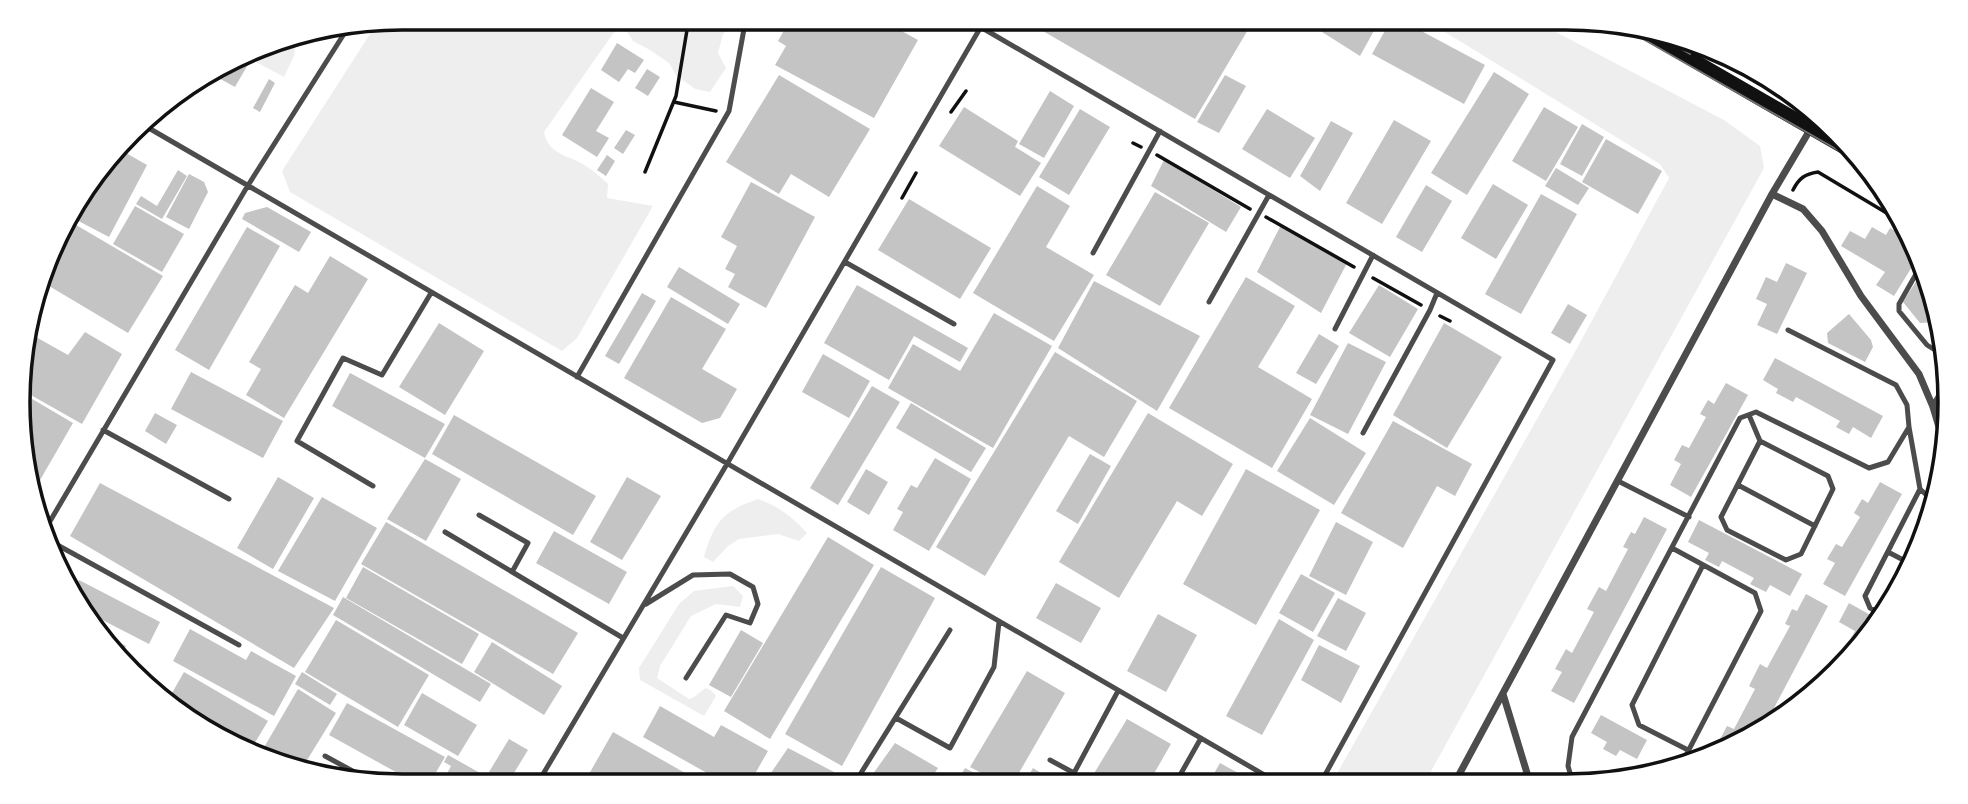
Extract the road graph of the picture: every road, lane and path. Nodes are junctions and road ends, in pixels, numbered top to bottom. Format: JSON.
{"nodes":[{"id":1,"x":687,"y":30,"type":"edge"},
{"id":2,"x":744,"y":30,"type":"edge"},
{"id":3,"x":979,"y":30,"type":"edge"},
{"id":4,"x":986,"y":30,"type":"edge"},
{"id":5,"x":344,"y":35,"type":"edge"},
{"id":6,"x":1661,"y":42,"type":"edge"},
{"id":7,"x":966,"y":91,"type":"dead end"},
{"id":8,"x":674,"y":103,"type":"junction"},
{"id":9,"x":716,"y":111,"type":"dead end"},
{"id":10,"x":951,"y":112,"type":"dead end"},
{"id":11,"x":1814,"y":124,"type":"edge"},
{"id":12,"x":150,"y":129,"type":"edge"},
{"id":13,"x":1811,"y":129,"type":"junction"},
{"id":14,"x":1160,"y":131,"type":"junction"},
{"id":15,"x":1829,"y":139,"type":"edge"},
{"id":16,"x":1170,"y":161,"type":"dead end"},
{"id":17,"x":645,"y":172,"type":"dead end"},
{"id":18,"x":916,"y":173,"type":"dead end"},
{"id":19,"x":247,"y":187,"type":"junction"},
{"id":20,"x":1793,"y":190,"type":"dead end"},
{"id":21,"x":1772,"y":194,"type":"junction"},
{"id":22,"x":1269,"y":195,"type":"junction"},
{"id":23,"x":902,"y":198,"type":"dead end"},
{"id":24,"x":1243,"y":206,"type":"dead end"},
{"id":25,"x":1887,"y":214,"type":"edge"},
{"id":26,"x":1280,"y":224,"type":"dead end"},
{"id":27,"x":1093,"y":253,"type":"dead end"},
{"id":28,"x":1373,"y":255,"type":"junction"},
{"id":29,"x":845,"y":262,"type":"junction"},
{"id":30,"x":1350,"y":265,"type":"dead end"},
{"id":31,"x":1915,"y":275,"type":"edge"},
{"id":32,"x":1384,"y":285,"type":"dead end"},
{"id":33,"x":431,"y":293,"type":"junction"},
{"id":34,"x":1437,"y":293,"type":"junction"},
{"id":35,"x":1209,"y":302,"type":"dead end"},
{"id":36,"x":1420,"y":305,"type":"dead end"},
{"id":37,"x":954,"y":324,"type":"dead end"},
{"id":38,"x":1335,"y":329,"type":"dead end"},
{"id":39,"x":1788,"y":330,"type":"dead end"},
{"id":40,"x":1934,"y":350,"type":"edge"},
{"id":41,"x":577,"y":377,"type":"junction"},
{"id":42,"x":1938,"y":399,"type":"edge"},
{"id":43,"x":1933,"y":407,"type":"junction"},
{"id":44,"x":1749,"y":415,"type":"junction"},
{"id":45,"x":1937,"y":421,"type":"edge"},
{"id":46,"x":1909,"y":427,"type":"junction"},
{"id":47,"x":103,"y":430,"type":"junction"},
{"id":48,"x":1363,"y":433,"type":"dead end"},
{"id":49,"x":1760,"y":442,"type":"junction"},
{"id":50,"x":727,"y":464,"type":"junction"},
{"id":51,"x":1618,"y":481,"type":"junction"},
{"id":52,"x":1738,"y":485,"type":"junction"},
{"id":53,"x":373,"y":486,"type":"dead end"},
{"id":54,"x":1920,"y":489,"type":"junction"},
{"id":55,"x":1927,"y":496,"type":"edge"},
{"id":56,"x":229,"y":499,"type":"dead end"},
{"id":57,"x":479,"y":514,"type":"dead end"},
{"id":58,"x":1689,"y":517,"type":"junction"},
{"id":59,"x":50,"y":521,"type":"edge"},
{"id":60,"x":1815,"y":526,"type":"junction"},
{"id":61,"x":445,"y":532,"type":"dead end"},
{"id":62,"x":59,"y":546,"type":"edge"},
{"id":63,"x":1672,"y":548,"type":"junction"},
{"id":64,"x":1888,"y":552,"type":"junction"},
{"id":65,"x":1903,"y":560,"type":"edge"},
{"id":66,"x":1703,"y":565,"type":"junction"},
{"id":67,"x":512,"y":572,"type":"junction"},
{"id":68,"x":643,"y":606,"type":"junction"},
{"id":69,"x":1875,"y":611,"type":"edge"},
{"id":70,"x":999,"y":622,"type":"junction"},
{"id":71,"x":950,"y":630,"type":"dead end"},
{"id":72,"x":623,"y":638,"type":"junction"},
{"id":73,"x":239,"y":645,"type":"dead end"},
{"id":74,"x":686,"y":678,"type":"dead end"},
{"id":75,"x":1118,"y":691,"type":"junction"},
{"id":76,"x":1503,"y":694,"type":"junction"},
{"id":77,"x":896,"y":718,"type":"junction"},
{"id":78,"x":1201,"y":738,"type":"junction"},
{"id":79,"x":1688,"y":750,"type":"junction"},
{"id":80,"x":1686,"y":754,"type":"edge"},
{"id":81,"x":325,"y":756,"type":"dead end"},
{"id":82,"x":1050,"y":760,"type":"dead end"},
{"id":83,"x":352,"y":771,"type":"edge"},
{"id":84,"x":861,"y":773,"type":"dead end"},
{"id":85,"x":543,"y":774,"type":"edge"},
{"id":86,"x":1181,"y":774,"type":"edge"},
{"id":87,"x":1263,"y":774,"type":"edge"},
{"id":88,"x":1325,"y":774,"type":"edge"},
{"id":89,"x":1459,"y":774,"type":"edge"},
{"id":90,"x":1527,"y":774,"type":"edge"},
{"id":91,"x":1570,"y":774,"type":"edge"}],
"edges":[{"from":1,"to":8,"type":"path"},
{"from":2,"to":41,"type":"lane"},
{"from":3,"to":29,"type":"lane"},
{"from":4,"to":14,"type":"lane"},
{"from":5,"to":19,"type":"lane"},
{"from":6,"to":13,"type":"main road"},
{"from":7,"to":10,"type":"path"},
{"from":8,"to":9,"type":"path"},
{"from":8,"to":17,"type":"path"},
{"from":11,"to":13,"type":"street"},
{"from":12,"to":19,"type":"lane"},
{"from":13,"to":15,"type":"main road"},
{"from":13,"to":21,"type":"street"},
{"from":14,"to":22,"type":"lane"},
{"from":14,"to":27,"type":"lane"},
{"from":16,"to":24,"type":"path"},
{"from":18,"to":23,"type":"path"},
{"from":19,"to":33,"type":"lane"},
{"from":19,"to":47,"type":"lane"},
{"from":20,"to":25,"type":"path"},
{"from":21,"to":43,"type":"street"},
{"from":21,"to":51,"type":"street"},
{"from":22,"to":28,"type":"lane"},
{"from":22,"to":35,"type":"lane"},
{"from":26,"to":30,"type":"path"},
{"from":28,"to":34,"type":"lane"},
{"from":28,"to":38,"type":"lane"},
{"from":29,"to":37,"type":"lane"},
{"from":29,"to":50,"type":"lane"},
{"from":31,"to":40,"type":"lane"},
{"from":32,"to":36,"type":"path"},
{"from":33,"to":41,"type":"lane"},
{"from":33,"to":53,"type":"lane"},
{"from":34,"to":48,"type":"lane"},
{"from":34,"to":88,"type":"lane"},
{"from":39,"to":46,"type":"lane"},
{"from":41,"to":50,"type":"lane"},
{"from":42,"to":43,"type":"street"},
{"from":43,"to":45,"type":"street"},
{"from":44,"to":46,"type":"lane"},
{"from":44,"to":49,"type":"lane"},
{"from":44,"to":58,"type":"lane"},
{"from":46,"to":54,"type":"lane"},
{"from":47,"to":56,"type":"lane"},
{"from":47,"to":59,"type":"lane"},
{"from":49,"to":52,"type":"lane"},
{"from":49,"to":60,"type":"lane"},
{"from":50,"to":68,"type":"lane"},
{"from":50,"to":70,"type":"lane"},
{"from":51,"to":58,"type":"lane"},
{"from":51,"to":76,"type":"street"},
{"from":52,"to":60,"type":"lane"},
{"from":52,"to":60,"type":"lane"},
{"from":54,"to":55,"type":"lane"},
{"from":54,"to":64,"type":"lane"},
{"from":57,"to":67,"type":"lane"},
{"from":58,"to":63,"type":"lane"},
{"from":61,"to":67,"type":"lane"},
{"from":62,"to":73,"type":"lane"},
{"from":63,"to":66,"type":"lane"},
{"from":63,"to":91,"type":"lane"},
{"from":64,"to":65,"type":"lane"},
{"from":64,"to":69,"type":"lane"},
{"from":66,"to":79,"type":"lane"},
{"from":66,"to":79,"type":"lane"},
{"from":67,"to":72,"type":"lane"},
{"from":68,"to":72,"type":"lane"},
{"from":68,"to":74,"type":"lane"},
{"from":70,"to":75,"type":"lane"},
{"from":70,"to":77,"type":"lane"},
{"from":71,"to":77,"type":"lane"},
{"from":72,"to":85,"type":"lane"},
{"from":75,"to":78,"type":"lane"},
{"from":75,"to":82,"type":"lane"},
{"from":76,"to":89,"type":"street"},
{"from":76,"to":90,"type":"street"},
{"from":77,"to":84,"type":"lane"},
{"from":78,"to":86,"type":"lane"},
{"from":78,"to":87,"type":"lane"},
{"from":79,"to":80,"type":"lane"},
{"from":81,"to":83,"type":"lane"}]}
